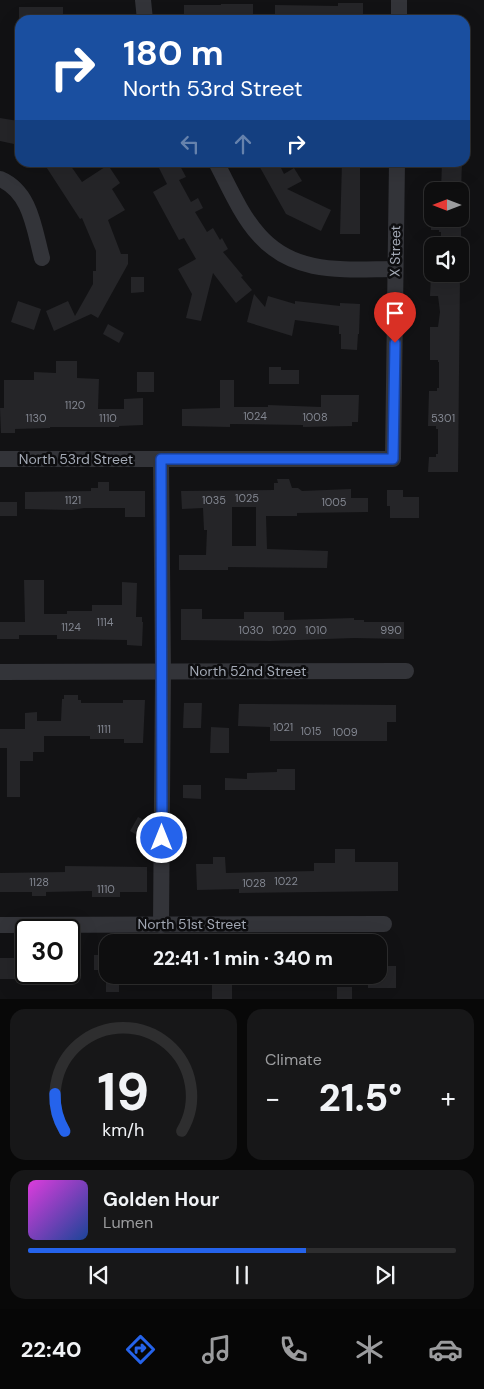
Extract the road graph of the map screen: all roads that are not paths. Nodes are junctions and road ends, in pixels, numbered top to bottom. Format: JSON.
{"nodes":[{"id":1,"x":144,"y":0,"type":"edge"},
{"id":2,"x":399,"y":0,"type":"edge"},
{"id":3,"x":145,"y":15,"type":"edge"},
{"id":4,"x":398,"y":15,"type":"edge"},
{"id":5,"x":219,"y":167,"type":"edge"},
{"id":6,"x":397,"y":167,"type":"edge"},
{"id":7,"x":0,"y":179,"type":"edge"},
{"id":8,"x":42,"y":258,"type":"dead end"},
{"id":9,"x":395,"y":269,"type":"junction"},
{"id":10,"x":0,"y":459,"type":"edge"},
{"id":11,"x":161,"y":459,"type":"junction"},
{"id":12,"x":393,"y":459,"type":"joint"},
{"id":13,"x":406,"y":671,"type":"dead end"},
{"id":14,"x":0,"y":672,"type":"edge"},
{"id":15,"x":163,"y":672,"type":"junction"},
{"id":16,"x":384,"y":924,"type":"dead end"},
{"id":17,"x":0,"y":925,"type":"edge"},
{"id":18,"x":161,"y":925,"type":"junction"}],
"edges":[{"from":1,"to":3,"type":"street"},
{"from":2,"to":4,"type":"street"},
{"from":5,"to":9,"type":"street"},
{"from":6,"to":9,"type":"street","name":"X Street"},
{"from":7,"to":8,"type":"street"},
{"from":9,"to":12,"type":"street","name":"X Street"},
{"from":10,"to":11,"type":"street","name":"North 53rd Street"},
{"from":11,"to":12,"type":"street","name":"North 53rd Street"},
{"from":11,"to":15,"type":"street"},
{"from":13,"to":15,"type":"street","name":"North 52nd Street"},
{"from":14,"to":15,"type":"street","name":"North 52nd Street"},
{"from":15,"to":18,"type":"street"},
{"from":16,"to":18,"type":"street","name":"North 51st Street"},
{"from":17,"to":18,"type":"street","name":"North 51st Street"}]}
